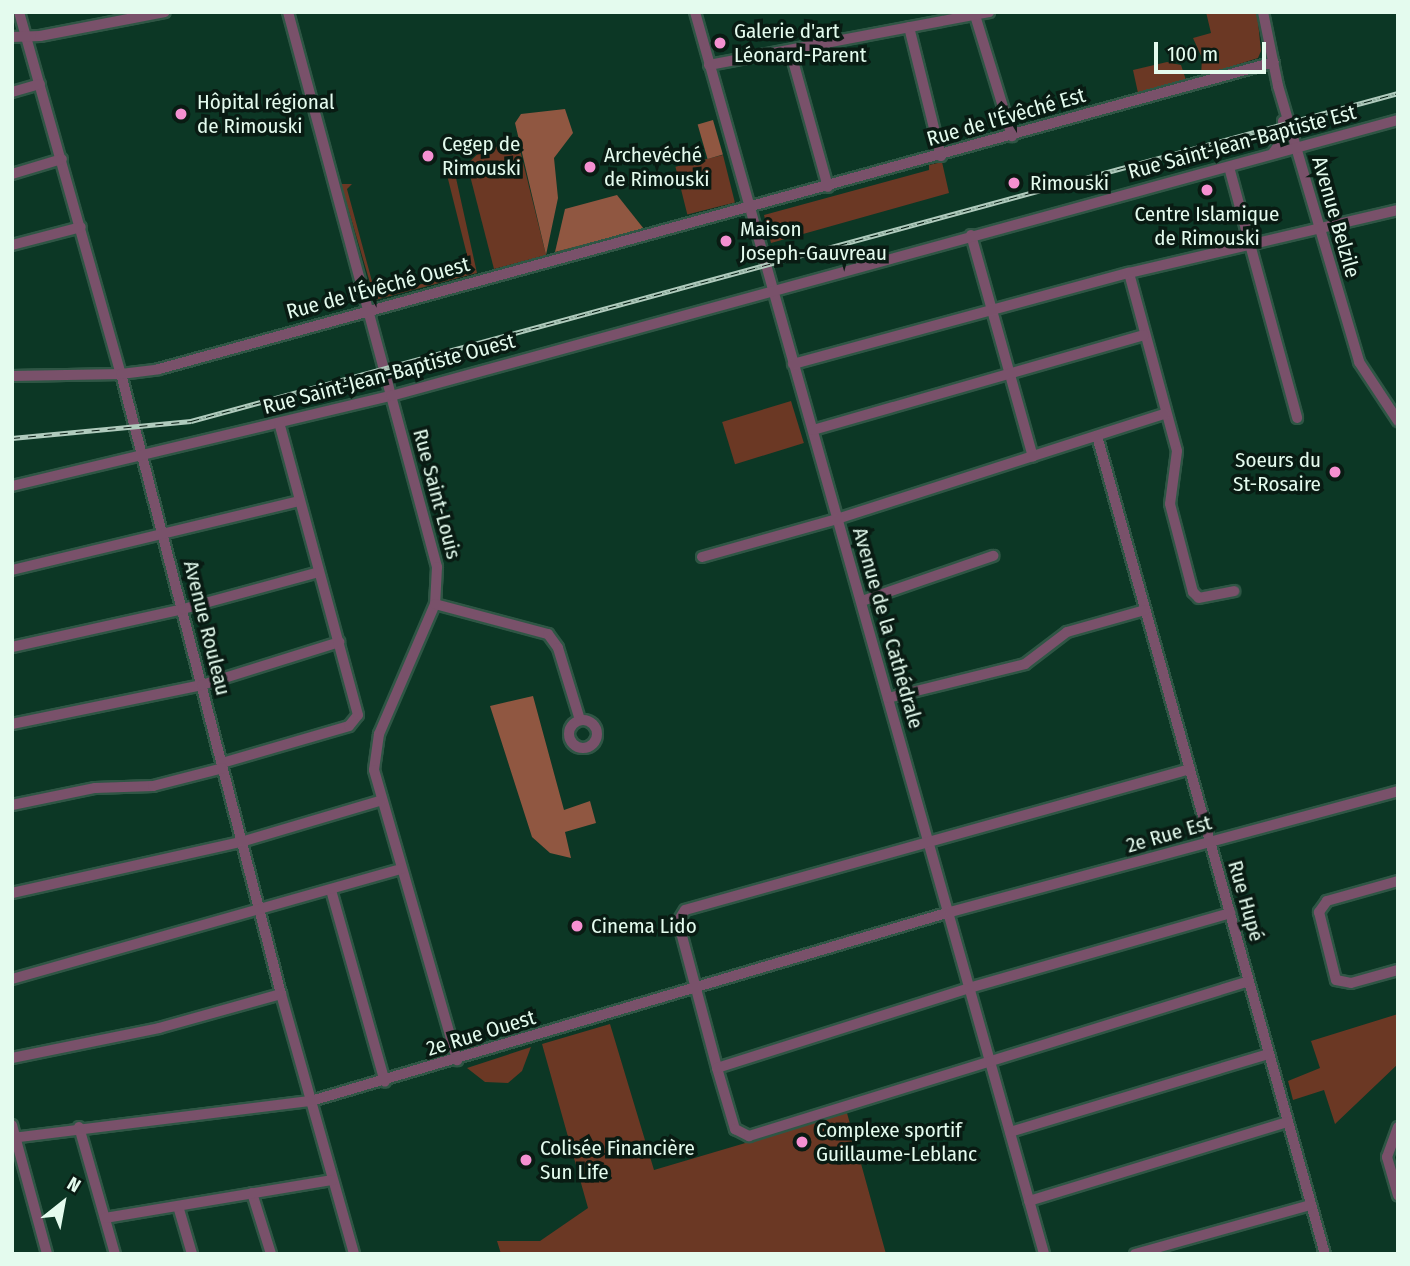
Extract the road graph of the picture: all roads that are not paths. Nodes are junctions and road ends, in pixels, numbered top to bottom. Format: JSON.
{"nodes":[{"id":1,"x":19,"y":12,"type":"edge"},
{"id":2,"x":165,"y":12,"type":"edge"},
{"id":3,"x":288,"y":12,"type":"edge"},
{"id":4,"x":695,"y":12,"type":"edge"},
{"id":5,"x":989,"y":12,"type":"edge"},
{"id":6,"x":1262,"y":12,"type":"edge"},
{"id":7,"x":974,"y":14,"type":"edge"},
{"id":8,"x":909,"y":27,"type":"junction"},
{"id":9,"x":12,"y":37,"type":"edge"},
{"id":10,"x":26,"y":37,"type":"junction"},
{"id":11,"x":790,"y":50,"type":"junction"},
{"id":12,"x":1274,"y":62,"type":"junction"},
{"id":13,"x":709,"y":65,"type":"junction"},
{"id":14,"x":1254,"y":68,"type":"junction"},
{"id":15,"x":40,"y":84,"type":"junction"},
{"id":16,"x":1278,"y":86,"type":"junction"},
{"id":17,"x":12,"y":92,"type":"edge"},
{"id":18,"x":1284,"y":104,"type":"junction"},
{"id":19,"x":1398,"y":120,"type":"edge"},
{"id":20,"x":1012,"y":136,"type":"junction"},
{"id":21,"x":1295,"y":146,"type":"junction"},
{"id":22,"x":1273,"y":153,"type":"junction"},
{"id":23,"x":941,"y":156,"type":"junction"},
{"id":24,"x":62,"y":159,"type":"junction"},
{"id":25,"x":1229,"y":167,"type":"junction"},
{"id":26,"x":12,"y":174,"type":"edge"},
{"id":27,"x":828,"y":187,"type":"junction"},
{"id":28,"x":749,"y":208,"type":"junction"},
{"id":29,"x":1398,"y":210,"type":"edge"},
{"id":30,"x":80,"y":227,"type":"junction"},
{"id":31,"x":1318,"y":228,"type":"junction"},
{"id":32,"x":971,"y":235,"type":"junction"},
{"id":33,"x":1250,"y":244,"type":"junction"},
{"id":34,"x":12,"y":245,"type":"edge"},
{"id":35,"x":1129,"y":274,"type":"junction"},
{"id":36,"x":773,"y":290,"type":"junction"},
{"id":37,"x":992,"y":311,"type":"junction"},
{"id":38,"x":366,"y":312,"type":"junction"},
{"id":39,"x":1144,"y":335,"type":"junction"},
{"id":40,"x":793,"y":364,"type":"junction"},
{"id":41,"x":121,"y":374,"type":"junction"},
{"id":42,"x":1010,"y":374,"type":"junction"},
{"id":43,"x":12,"y":376,"type":"edge"},
{"id":44,"x":391,"y":396,"type":"junction"},
{"id":45,"x":1165,"y":414,"type":"junction"},
{"id":46,"x":1297,"y":418,"type":"dead end"},
{"id":47,"x":1398,"y":421,"type":"edge"},
{"id":48,"x":279,"y":423,"type":"junction"},
{"id":49,"x":813,"y":430,"type":"junction"},
{"id":50,"x":1097,"y":436,"type":"junction"},
{"id":51,"x":143,"y":457,"type":"junction"},
{"id":52,"x":1033,"y":457,"type":"junction"},
{"id":53,"x":12,"y":486,"type":"edge"},
{"id":54,"x":300,"y":501,"type":"junction"},
{"id":55,"x":837,"y":519,"type":"junction"},
{"id":56,"x":164,"y":537,"type":"junction"},
{"id":57,"x":993,"y":556,"type":"dead end"},
{"id":58,"x":702,"y":557,"type":"dead end"},
{"id":59,"x":12,"y":570,"type":"edge"},
{"id":60,"x":319,"y":572,"type":"junction"},
{"id":61,"x":1234,"y":591,"type":"dead end"},
{"id":62,"x":862,"y":601,"type":"junction"},
{"id":63,"x":435,"y":604,"type":"junction"},
{"id":64,"x":183,"y":609,"type":"junction"},
{"id":65,"x":1145,"y":610,"type":"junction"},
{"id":66,"x":339,"y":642,"type":"junction"},
{"id":67,"x":12,"y":647,"type":"edge"},
{"id":68,"x":202,"y":685,"type":"junction"},
{"id":69,"x":888,"y":698,"type":"junction"},
{"id":70,"x":580,"y":720,"type":"dead end"},
{"id":71,"x":12,"y":724,"type":"edge"},
{"id":72,"x":222,"y":765,"type":"junction"},
{"id":73,"x":1190,"y":769,"type":"junction"},
{"id":74,"x":1398,"y":791,"type":"edge"},
{"id":75,"x":382,"y":800,"type":"junction"},
{"id":76,"x":12,"y":805,"type":"edge"},
{"id":77,"x":244,"y":841,"type":"junction"},
{"id":78,"x":929,"y":842,"type":"junction"},
{"id":79,"x":1210,"y":843,"type":"junction"},
{"id":80,"x":402,"y":869,"type":"junction"},
{"id":81,"x":1398,"y":881,"type":"edge"},
{"id":82,"x":331,"y":890,"type":"junction"},
{"id":83,"x":12,"y":893,"type":"edge"},
{"id":84,"x":259,"y":910,"type":"junction"},
{"id":85,"x":950,"y":912,"type":"junction"},
{"id":86,"x":1230,"y":913,"type":"junction"},
{"id":87,"x":1398,"y":970,"type":"edge"},
{"id":88,"x":12,"y":979,"type":"edge"},
{"id":89,"x":1249,"y":981,"type":"junction"},
{"id":90,"x":969,"y":988,"type":"junction"},
{"id":91,"x":696,"y":989,"type":"junction"},
{"id":92,"x":281,"y":994,"type":"junction"},
{"id":93,"x":1269,"y":1054,"type":"junction"},
{"id":94,"x":12,"y":1058,"type":"edge"},
{"id":95,"x":457,"y":1060,"type":"junction"},
{"id":96,"x":990,"y":1063,"type":"junction"},
{"id":97,"x":717,"y":1068,"type":"junction"},
{"id":98,"x":385,"y":1082,"type":"junction"},
{"id":99,"x":311,"y":1101,"type":"junction"},
{"id":100,"x":1288,"y":1122,"type":"junction"},
{"id":101,"x":12,"y":1125,"type":"edge"},
{"id":102,"x":79,"y":1127,"type":"junction"},
{"id":103,"x":1398,"y":1127,"type":"edge"},
{"id":104,"x":1010,"y":1132,"type":"junction"},
{"id":105,"x":14,"y":1138,"type":"edge"},
{"id":106,"x":334,"y":1180,"type":"junction"},
{"id":107,"x":252,"y":1193,"type":"junction"},
{"id":108,"x":1398,"y":1195,"type":"edge"},
{"id":109,"x":1028,"y":1201,"type":"junction"},
{"id":110,"x":1311,"y":1205,"type":"junction"},
{"id":111,"x":178,"y":1206,"type":"junction"},
{"id":112,"x":105,"y":1218,"type":"junction"},
{"id":113,"x":47,"y":1254,"type":"edge"},
{"id":114,"x":116,"y":1254,"type":"edge"},
{"id":115,"x":192,"y":1254,"type":"edge"},
{"id":116,"x":271,"y":1254,"type":"edge"},
{"id":117,"x":354,"y":1254,"type":"edge"},
{"id":118,"x":1044,"y":1254,"type":"edge"},
{"id":119,"x":1135,"y":1254,"type":"edge"},
{"id":120,"x":1325,"y":1254,"type":"edge"}],
"edges":[{"from":1,"to":10,"type":"street","name":"Avenue Rouleau"},
{"from":2,"to":10,"type":"street"},
{"from":3,"to":38,"type":"street","name":"Rue Saint-Louis"},
{"from":4,"to":13,"type":"street","name":"Avenue de la Cathédrale"},
{"from":5,"to":7,"type":"street"},
{"from":6,"to":12,"type":"street","name":"Avenue Belzile"},
{"from":7,"to":8,"type":"street"},
{"from":7,"to":20,"type":"street"},
{"from":8,"to":11,"type":"street"},
{"from":8,"to":23,"type":"street"},
{"from":9,"to":10,"type":"street"},
{"from":10,"to":15,"type":"street","name":"Avenue Rouleau"},
{"from":11,"to":13,"type":"street"},
{"from":11,"to":27,"type":"street"},
{"from":12,"to":14,"type":"street","name":"Rue de l'Évêché Est"},
{"from":12,"to":16,"type":"street","name":"Avenue Belzile"},
{"from":13,"to":28,"type":"street","name":"Avenue de la Cathédrale"},
{"from":14,"to":16,"type":"street"},
{"from":14,"to":20,"type":"street","name":"Rue de l'Évêché Est"},
{"from":15,"to":17,"type":"street"},
{"from":15,"to":24,"type":"street","name":"Avenue Rouleau"},
{"from":16,"to":18,"type":"street","name":"Avenue Belzile"},
{"from":18,"to":21,"type":"street","name":"Avenue Belzile"},
{"from":18,"to":22,"type":"street"},
{"from":19,"to":21,"type":"street","name":"Rue Saint-Jean-Baptiste Est"},
{"from":20,"to":23,"type":"street","name":"Rue de l'Évêché Est"},
{"from":21,"to":22,"type":"street","name":"Rue Saint-Jean-Baptiste Est"},
{"from":21,"to":31,"type":"street","name":"Avenue Belzile"},
{"from":22,"to":25,"type":"street","name":"Rue Saint-Jean-Baptiste Est"},
{"from":23,"to":27,"type":"street","name":"Rue de l'Évêché Est"},
{"from":24,"to":26,"type":"street"},
{"from":24,"to":30,"type":"street","name":"Avenue Rouleau"},
{"from":25,"to":32,"type":"street","name":"Rue Saint-Jean-Baptiste Est"},
{"from":25,"to":33,"type":"street"},
{"from":27,"to":28,"type":"street","name":"Rue de l'Évêché Est"},
{"from":28,"to":36,"type":"street","name":"Avenue de la Cathédrale"},
{"from":28,"to":38,"type":"street","name":"Rue de l'Évêché Ouest"},
{"from":29,"to":31,"type":"street"},
{"from":30,"to":34,"type":"street"},
{"from":30,"to":41,"type":"street","name":"Avenue Rouleau"},
{"from":31,"to":33,"type":"street"},
{"from":31,"to":47,"type":"street","name":"Avenue Belzile"},
{"from":32,"to":36,"type":"street","name":"Rue Saint-Jean-Baptiste Est"},
{"from":32,"to":37,"type":"street"},
{"from":33,"to":35,"type":"street"},
{"from":33,"to":46,"type":"street"},
{"from":35,"to":37,"type":"street"},
{"from":35,"to":39,"type":"street"},
{"from":36,"to":40,"type":"street","name":"Avenue de la Cathédrale"},
{"from":36,"to":44,"type":"street","name":"Rue Saint-Jean-Baptiste Ouest"},
{"from":37,"to":40,"type":"street"},
{"from":37,"to":42,"type":"street"},
{"from":38,"to":41,"type":"street","name":"Rue de l'Évêché Ouest"},
{"from":38,"to":44,"type":"street","name":"Rue Saint-Louis"},
{"from":39,"to":42,"type":"street"},
{"from":39,"to":45,"type":"street"},
{"from":40,"to":49,"type":"street","name":"Avenue de la Cathédrale"},
{"from":41,"to":43,"type":"street","name":"Rue de l'Évêché Ouest"},
{"from":41,"to":51,"type":"street","name":"Avenue Rouleau"},
{"from":42,"to":49,"type":"street"},
{"from":42,"to":52,"type":"street"},
{"from":44,"to":48,"type":"street","name":"Rue Saint-Jean-Baptiste Ouest"},
{"from":44,"to":63,"type":"street","name":"Rue Saint-Louis"},
{"from":45,"to":50,"type":"street"},
{"from":45,"to":61,"type":"street"},
{"from":48,"to":51,"type":"street","name":"Rue Saint-Jean-Baptiste Ouest"},
{"from":48,"to":54,"type":"street"},
{"from":49,"to":55,"type":"street","name":"Avenue de la Cathédrale"},
{"from":50,"to":52,"type":"street"},
{"from":50,"to":65,"type":"street","name":"Rue Hupé"},
{"from":51,"to":53,"type":"street","name":"Rue Saint-Jean-Baptiste Ouest"},
{"from":51,"to":56,"type":"street","name":"Avenue Rouleau"},
{"from":52,"to":55,"type":"street"},
{"from":54,"to":56,"type":"street"},
{"from":54,"to":60,"type":"street"},
{"from":55,"to":58,"type":"street"},
{"from":55,"to":62,"type":"street","name":"Avenue de la Cathédrale"},
{"from":56,"to":59,"type":"street"},
{"from":56,"to":64,"type":"street","name":"Avenue Rouleau"},
{"from":57,"to":62,"type":"street"},
{"from":60,"to":64,"type":"street"},
{"from":60,"to":66,"type":"street"},
{"from":62,"to":69,"type":"street","name":"Avenue de la Cathédrale"},
{"from":63,"to":70,"type":"street"},
{"from":63,"to":75,"type":"street","name":"Rue Saint-Louis"},
{"from":64,"to":67,"type":"street"},
{"from":64,"to":68,"type":"street","name":"Avenue Rouleau"},
{"from":65,"to":69,"type":"street"},
{"from":65,"to":73,"type":"street","name":"Rue Hupé"},
{"from":66,"to":68,"type":"street"},
{"from":66,"to":72,"type":"street"},
{"from":68,"to":71,"type":"street"},
{"from":68,"to":72,"type":"street","name":"Avenue Rouleau"},
{"from":69,"to":78,"type":"street","name":"Avenue de la Cathédrale"},
{"from":72,"to":76,"type":"street"},
{"from":72,"to":77,"type":"street","name":"Avenue Rouleau"},
{"from":73,"to":78,"type":"street"},
{"from":73,"to":79,"type":"street","name":"Rue Hupé"},
{"from":74,"to":79,"type":"street","name":"2e Rue Est"},
{"from":75,"to":77,"type":"street"},
{"from":75,"to":80,"type":"street","name":"Rue Saint-Louis"},
{"from":77,"to":83,"type":"street"},
{"from":77,"to":84,"type":"street","name":"Avenue Rouleau"},
{"from":78,"to":85,"type":"street","name":"Avenue de la Cathédrale"},
{"from":78,"to":91,"type":"street"},
{"from":79,"to":85,"type":"street","name":"2e Rue Est"},
{"from":79,"to":86,"type":"street","name":"Rue Hupé"},
{"from":80,"to":82,"type":"street"},
{"from":80,"to":95,"type":"street","name":"Rue Saint-Louis"},
{"from":81,"to":87,"type":"street"},
{"from":82,"to":84,"type":"street"},
{"from":82,"to":98,"type":"street"},
{"from":84,"to":88,"type":"street"},
{"from":84,"to":92,"type":"street","name":"Avenue Rouleau"},
{"from":85,"to":90,"type":"street","name":"Avenue de la Cathédrale"},
{"from":85,"to":91,"type":"street","name":"2e Rue Ouest"},
{"from":86,"to":89,"type":"street","name":"Rue Hupé"},
{"from":86,"to":90,"type":"street"},
{"from":89,"to":93,"type":"street","name":"Rue Hupé"},
{"from":89,"to":96,"type":"street"},
{"from":90,"to":96,"type":"street","name":"Avenue de la Cathédrale"},
{"from":90,"to":97,"type":"street"},
{"from":91,"to":95,"type":"street","name":"2e Rue Ouest"},
{"from":91,"to":97,"type":"street"},
{"from":92,"to":94,"type":"street"},
{"from":92,"to":99,"type":"street","name":"Avenue Rouleau"},
{"from":93,"to":100,"type":"street","name":"Rue Hupé"},
{"from":93,"to":104,"type":"street"},
{"from":95,"to":98,"type":"street","name":"2e Rue Ouest"},
{"from":96,"to":97,"type":"street"},
{"from":96,"to":104,"type":"street","name":"Avenue de la Cathédrale"},
{"from":98,"to":99,"type":"street","name":"2e Rue Ouest"},
{"from":99,"to":102,"type":"street","name":"2e Rue Ouest"},
{"from":99,"to":106,"type":"street","name":"Avenue Rouleau"},
{"from":100,"to":109,"type":"street"},
{"from":100,"to":110,"type":"street","name":"Rue Hupé"},
{"from":101,"to":105,"type":"street"},
{"from":102,"to":105,"type":"street","name":"2e Rue Ouest"},
{"from":102,"to":112,"type":"street"},
{"from":103,"to":108,"type":"street"},
{"from":104,"to":109,"type":"street","name":"Avenue de la Cathédrale"},
{"from":105,"to":113,"type":"street"},
{"from":106,"to":107,"type":"street"},
{"from":106,"to":117,"type":"street","name":"Avenue Rouleau"},
{"from":107,"to":111,"type":"street"},
{"from":107,"to":116,"type":"street"},
{"from":109,"to":118,"type":"street","name":"Avenue de la Cathédrale"},
{"from":110,"to":119,"type":"street"},
{"from":110,"to":120,"type":"street","name":"Rue Hupé"},
{"from":111,"to":112,"type":"street"},
{"from":111,"to":115,"type":"street"},
{"from":112,"to":114,"type":"street"}]}
